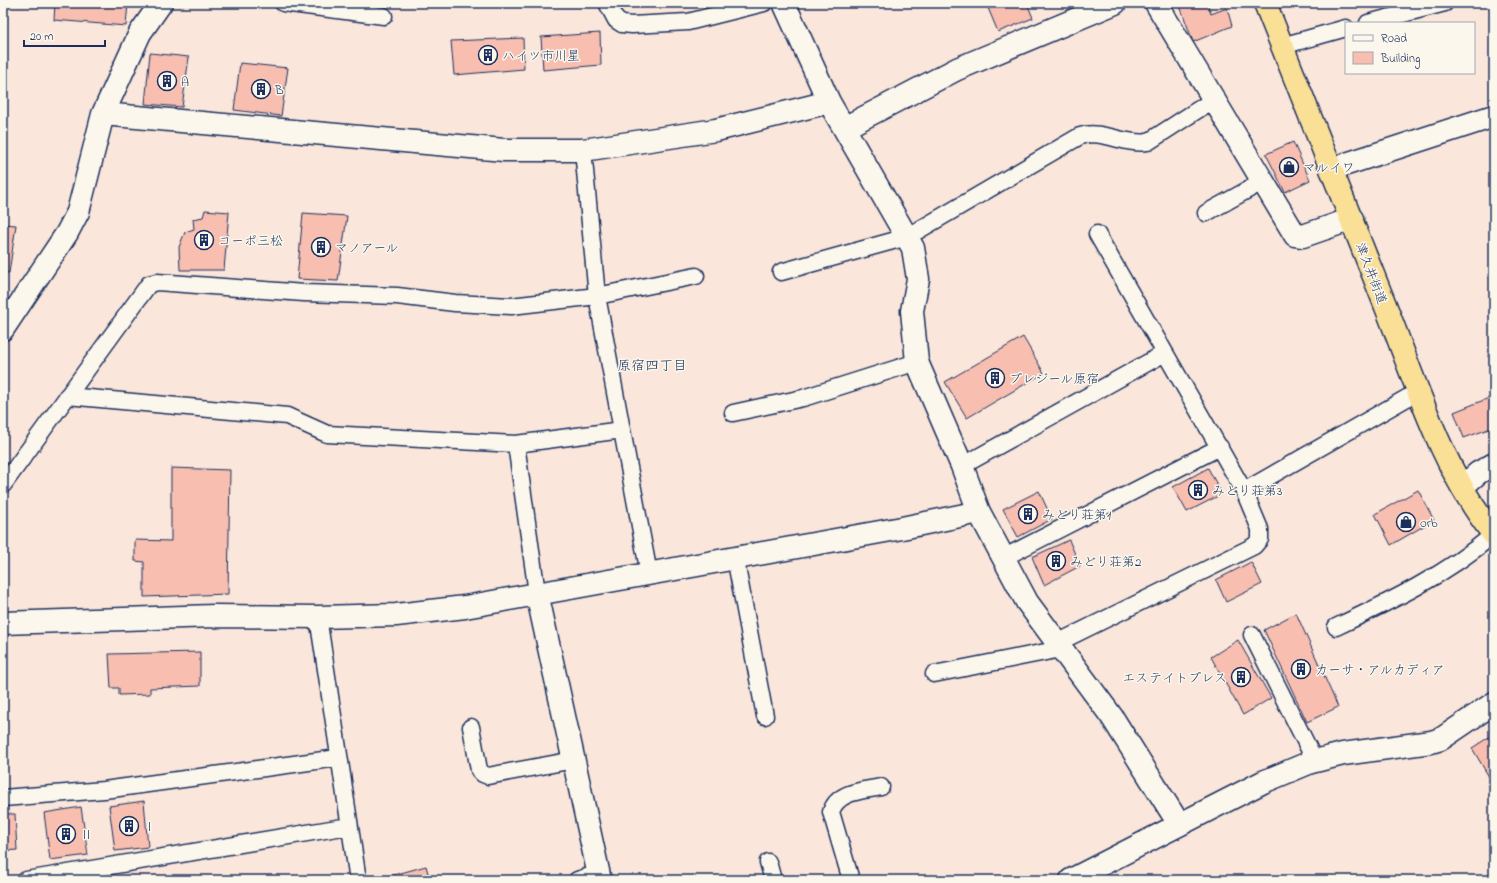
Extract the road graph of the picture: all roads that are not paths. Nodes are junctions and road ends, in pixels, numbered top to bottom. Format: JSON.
{"nodes":[{"id":1,"x":161,"y":3,"type":"edge"},
{"id":2,"x":283,"y":3,"type":"edge"},
{"id":3,"x":607,"y":3,"type":"edge"},
{"id":4,"x":764,"y":3,"type":"edge"},
{"id":5,"x":784,"y":3,"type":"edge"},
{"id":6,"x":1115,"y":3,"type":"edge"},
{"id":7,"x":1156,"y":3,"type":"edge"},
{"id":8,"x":1265,"y":3,"type":"edge"},
{"id":9,"x":1445,"y":3,"type":"edge"},
{"id":10,"x":384,"y":16,"type":"dead end"},
{"id":11,"x":1372,"y":22,"type":"edge"},
{"id":12,"x":1345,"y":28,"type":"edge"},
{"id":13,"x":1282,"y":46,"type":"junction"},
{"id":14,"x":1213,"y":100,"type":"junction"},
{"id":15,"x":829,"y":102,"type":"junction"},
{"id":16,"x":103,"y":114,"type":"junction"},
{"id":17,"x":1494,"y":116,"type":"edge"},
{"id":18,"x":844,"y":128,"type":"junction"},
{"id":19,"x":583,"y":150,"type":"junction"},
{"id":20,"x":1331,"y":169,"type":"junction"},
{"id":21,"x":1262,"y":182,"type":"junction"},
{"id":22,"x":1206,"y":213,"type":"dead end"},
{"id":23,"x":1352,"y":219,"type":"junction"},
{"id":24,"x":1097,"y":234,"type":"dead end"},
{"id":25,"x":907,"y":237,"type":"junction"},
{"id":26,"x":781,"y":272,"type":"dead end"},
{"id":27,"x":696,"y":276,"type":"dead end"},
{"id":28,"x":598,"y":296,"type":"junction"},
{"id":29,"x":3,"y":329,"type":"edge"},
{"id":30,"x":1165,"y":352,"type":"junction"},
{"id":31,"x":917,"y":362,"type":"junction"},
{"id":32,"x":1419,"y":391,"type":"junction"},
{"id":33,"x":67,"y":396,"type":"junction"},
{"id":34,"x":733,"y":413,"type":"dead end"},
{"id":35,"x":622,"y":430,"type":"junction"},
{"id":36,"x":516,"y":444,"type":"junction"},
{"id":37,"x":1220,"y":447,"type":"junction"},
{"id":38,"x":1494,"y":464,"type":"edge"},
{"id":39,"x":962,"y":466,"type":"junction"},
{"id":40,"x":3,"y":485,"type":"edge"},
{"id":41,"x":1462,"y":487,"type":"junction"},
{"id":42,"x":1244,"y":491,"type":"junction"},
{"id":43,"x":980,"y":512,"type":"junction"},
{"id":44,"x":1494,"y":535,"type":"edge"},
{"id":45,"x":735,"y":557,"type":"junction"},
{"id":46,"x":1003,"y":558,"type":"junction"},
{"id":47,"x":649,"y":574,"type":"junction"},
{"id":48,"x":537,"y":593,"type":"junction"},
{"id":49,"x":318,"y":617,"type":"junction"},
{"id":50,"x":3,"y":623,"type":"edge"},
{"id":51,"x":1336,"y":628,"type":"dead end"},
{"id":52,"x":1252,"y":635,"type":"dead end"},
{"id":53,"x":1059,"y":646,"type":"junction"},
{"id":54,"x":934,"y":674,"type":"dead end"},
{"id":55,"x":1494,"y":702,"type":"edge"},
{"id":56,"x":765,"y":716,"type":"dead end"},
{"id":57,"x":471,"y":727,"type":"dead end"},
{"id":58,"x":338,"y":758,"type":"junction"},
{"id":59,"x":574,"y":760,"type":"junction"},
{"id":60,"x":1315,"y":761,"type":"junction"},
{"id":61,"x":881,"y":787,"type":"dead end"},
{"id":62,"x":3,"y":798,"type":"edge"},
{"id":63,"x":1179,"y":824,"type":"junction"},
{"id":64,"x":350,"y":826,"type":"junction"},
{"id":65,"x":768,"y":862,"type":"dead end"},
{"id":66,"x":599,"y":877,"type":"edge"},
{"id":67,"x":1077,"y":879,"type":"edge"},
{"id":68,"x":26,"y":880,"type":"edge"},
{"id":69,"x":358,"y":880,"type":"edge"},
{"id":70,"x":577,"y":880,"type":"edge"},
{"id":71,"x":774,"y":880,"type":"edge"},
{"id":72,"x":851,"y":880,"type":"edge"}],
"edges":[{"from":1,"to":16,"type":"street"},
{"from":2,"to":10,"type":"lane"},
{"from":3,"to":4,"type":"lane"},
{"from":5,"to":15,"type":"street"},
{"from":6,"to":18,"type":"street"},
{"from":7,"to":14,"type":"street"},
{"from":8,"to":13,"type":"highway","name":"津久井街道"},
{"from":9,"to":11,"type":"lane"},
{"from":12,"to":13,"type":"lane"},
{"from":13,"to":20,"type":"highway","name":"津久井街道"},
{"from":14,"to":21,"type":"street"},
{"from":14,"to":25,"type":"lane"},
{"from":15,"to":18,"type":"street"},
{"from":15,"to":19,"type":"street"},
{"from":16,"to":19,"type":"street"},
{"from":16,"to":29,"type":"street"},
{"from":17,"to":20,"type":"street"},
{"from":18,"to":25,"type":"street"},
{"from":19,"to":28,"type":"lane"},
{"from":20,"to":23,"type":"highway","name":"津久井街道"},
{"from":21,"to":22,"type":"lane"},
{"from":21,"to":23,"type":"street"},
{"from":23,"to":32,"type":"highway","name":"津久井街道"},
{"from":24,"to":30,"type":"lane"},
{"from":25,"to":26,"type":"lane"},
{"from":25,"to":31,"type":"street"},
{"from":27,"to":28,"type":"lane"},
{"from":28,"to":33,"type":"lane"},
{"from":28,"to":35,"type":"lane"},
{"from":30,"to":37,"type":"lane"},
{"from":30,"to":39,"type":"lane"},
{"from":31,"to":34,"type":"lane"},
{"from":31,"to":39,"type":"street"},
{"from":32,"to":41,"type":"highway","name":"津久井街道"},
{"from":32,"to":42,"type":"lane"},
{"from":33,"to":36,"type":"lane"},
{"from":33,"to":40,"type":"lane"},
{"from":35,"to":36,"type":"lane"},
{"from":35,"to":47,"type":"lane"},
{"from":36,"to":48,"type":"lane"},
{"from":37,"to":42,"type":"lane"},
{"from":37,"to":46,"type":"lane"},
{"from":38,"to":41,"type":"street"},
{"from":39,"to":43,"type":"street"},
{"from":41,"to":44,"type":"highway","name":"津久井街道"},
{"from":42,"to":53,"type":"lane"},
{"from":43,"to":45,"type":"street"},
{"from":43,"to":46,"type":"street"},
{"from":44,"to":51,"type":"lane"},
{"from":45,"to":47,"type":"street"},
{"from":45,"to":56,"type":"lane"},
{"from":46,"to":53,"type":"street"},
{"from":47,"to":48,"type":"street"},
{"from":48,"to":49,"type":"street"},
{"from":48,"to":59,"type":"street"},
{"from":49,"to":50,"type":"street"},
{"from":49,"to":58,"type":"lane"},
{"from":52,"to":60,"type":"lane"},
{"from":53,"to":54,"type":"lane"},
{"from":53,"to":63,"type":"street"},
{"from":55,"to":60,"type":"street"},
{"from":57,"to":59,"type":"lane"},
{"from":58,"to":62,"type":"lane"},
{"from":58,"to":64,"type":"lane"},
{"from":59,"to":66,"type":"street"},
{"from":60,"to":63,"type":"street"},
{"from":61,"to":72,"type":"lane"},
{"from":63,"to":67,"type":"street"},
{"from":64,"to":68,"type":"lane"},
{"from":64,"to":69,"type":"lane"},
{"from":65,"to":71,"type":"lane"},
{"from":66,"to":70,"type":"lane"}]}
